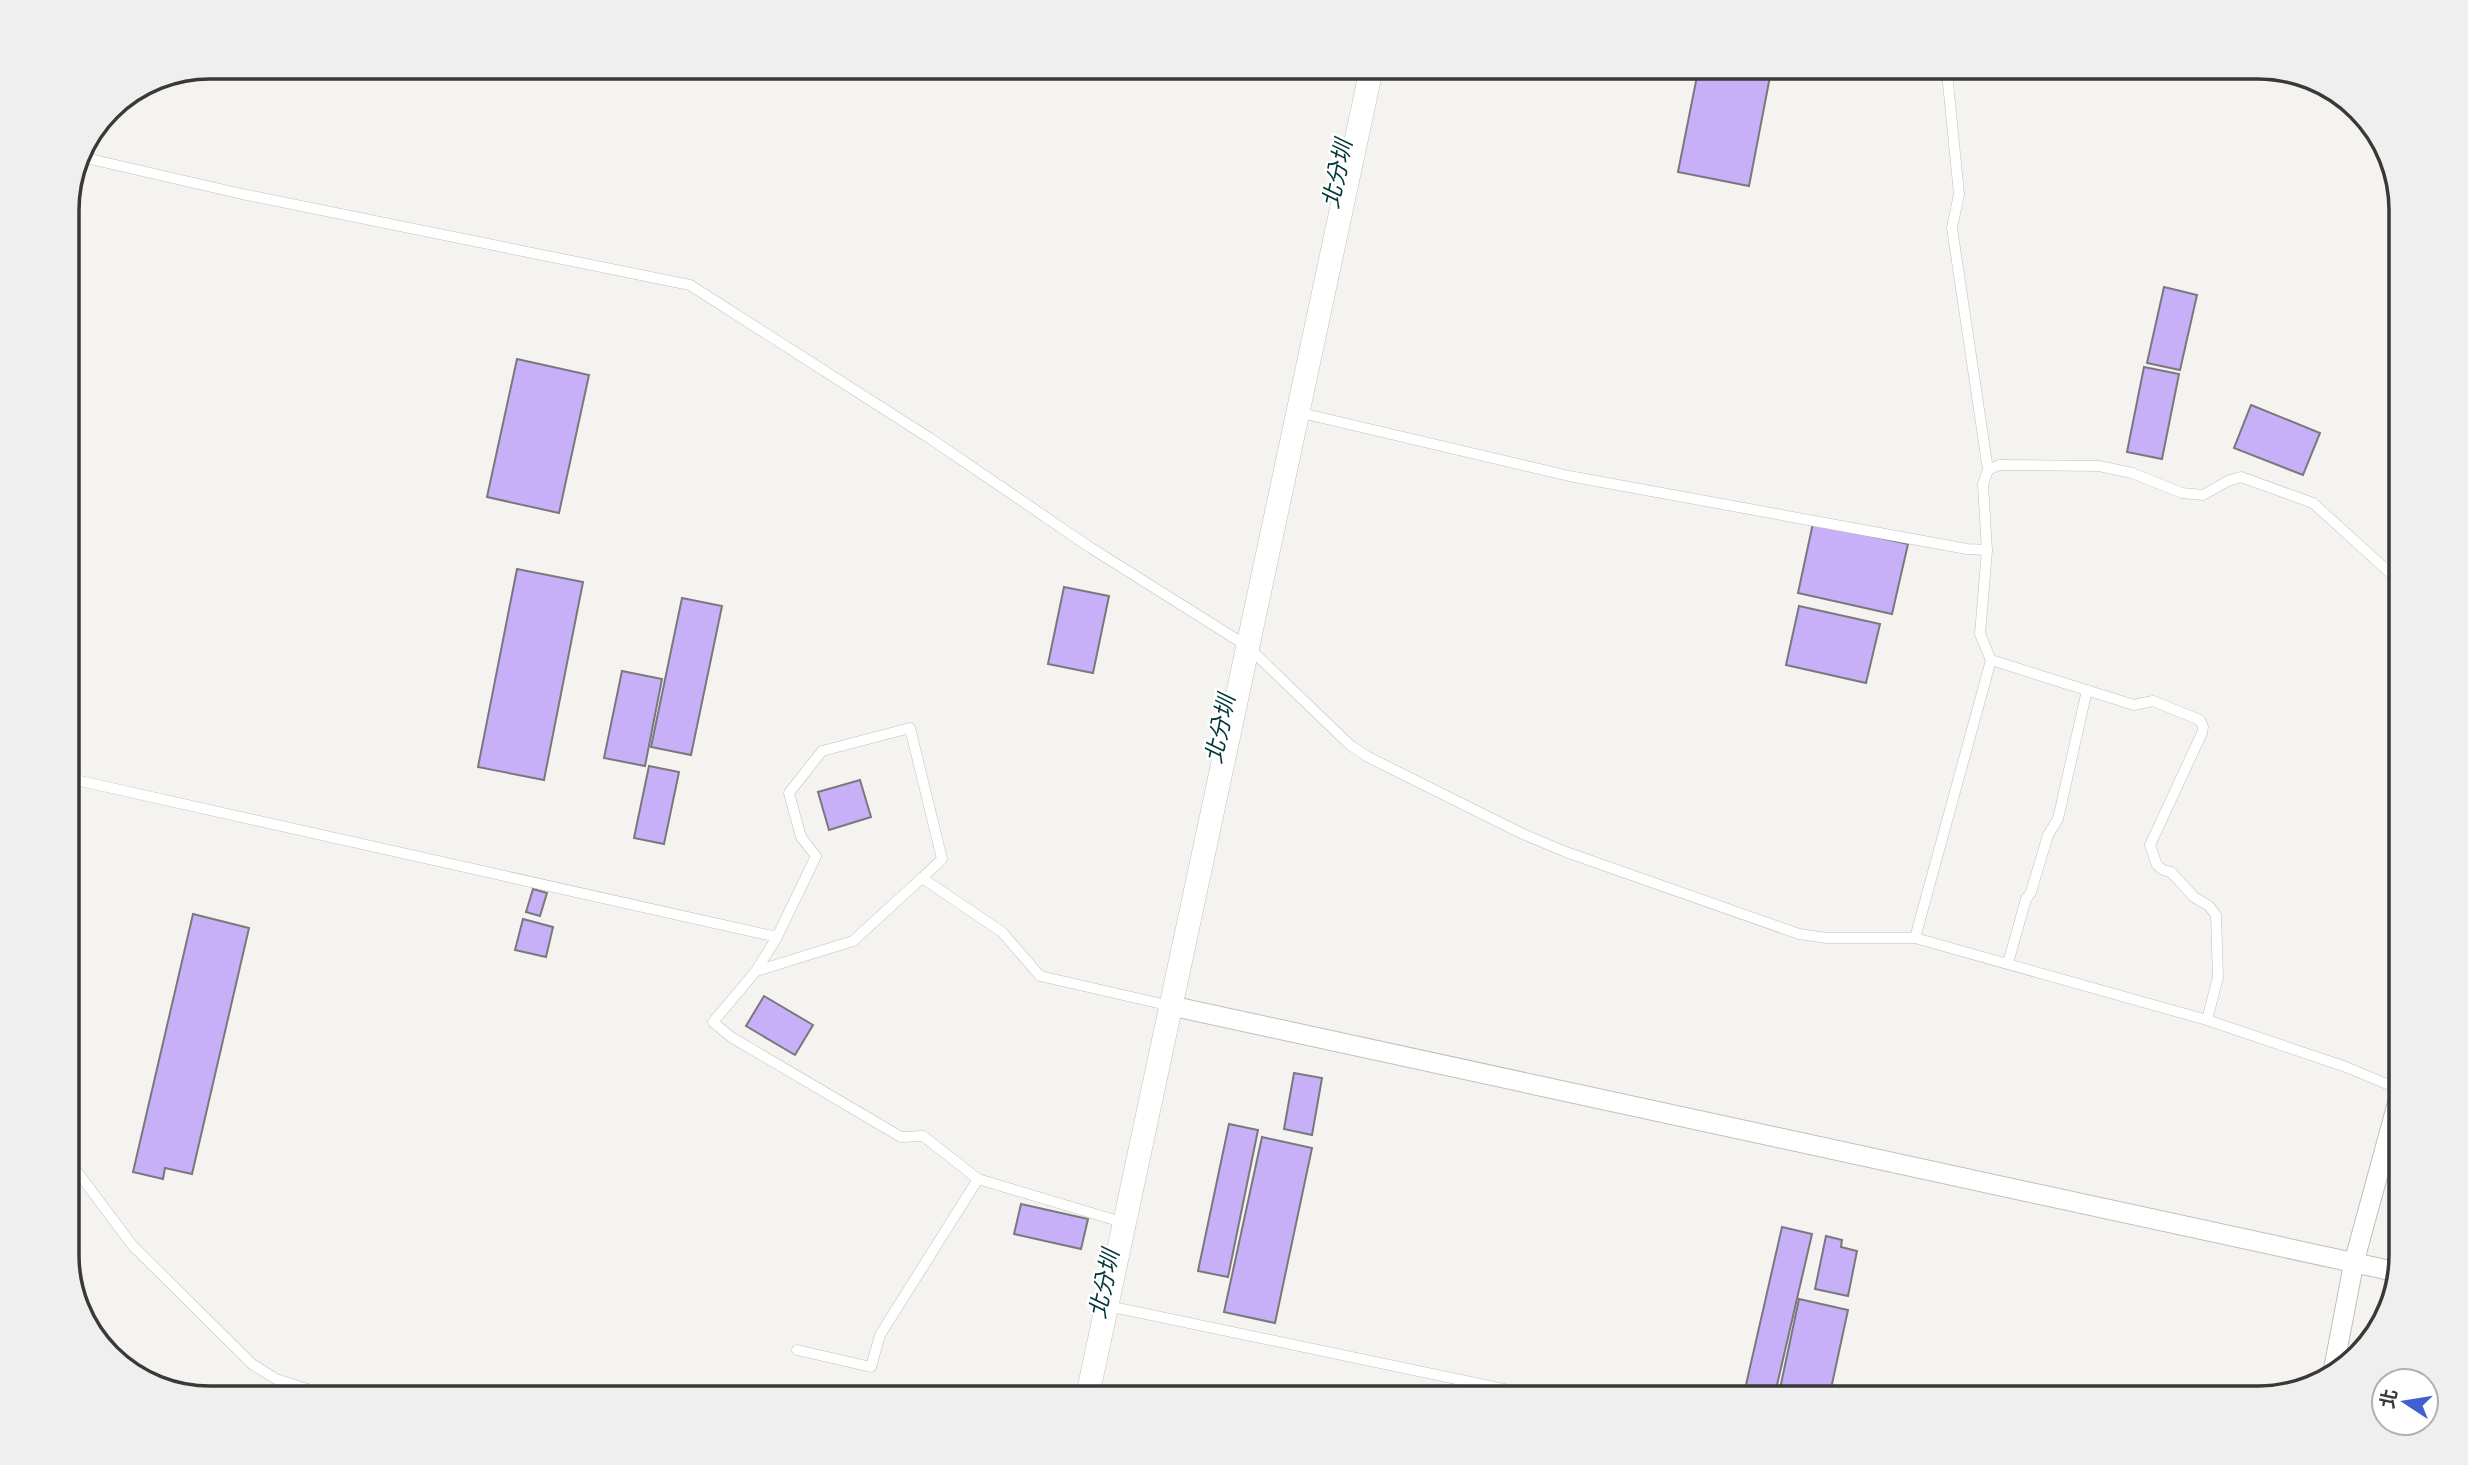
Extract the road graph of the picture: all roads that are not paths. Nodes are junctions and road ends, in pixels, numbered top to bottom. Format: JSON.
{"nodes":[{"id":1,"x":1370,"y":79,"type":"edge"},
{"id":2,"x":1948,"y":79,"type":"edge"},
{"id":3,"x":89,"y":159,"type":"edge"},
{"id":4,"x":1307,"y":414,"type":"junction"},
{"id":5,"x":1987,"y":470,"type":"junction"},
{"id":6,"x":1986,"y":550,"type":"junction"},
{"id":7,"x":2389,"y":572,"type":"edge"},
{"id":8,"x":1247,"y":646,"type":"junction"},
{"id":9,"x":1991,"y":660,"type":"junction"},
{"id":10,"x":2087,"y":690,"type":"junction"},
{"id":11,"x":79,"y":781,"type":"edge"},
{"id":12,"x":922,"y":878,"type":"junction"},
{"id":13,"x":777,"y":937,"type":"junction"},
{"id":14,"x":1915,"y":938,"type":"junction"},
{"id":15,"x":2008,"y":963,"type":"junction"},
{"id":16,"x":756,"y":971,"type":"junction"},
{"id":17,"x":1182,"y":1008,"type":"junction"},
{"id":18,"x":2207,"y":1020,"type":"junction"},
{"id":19,"x":2389,"y":1085,"type":"edge"},
{"id":20,"x":2389,"y":1134,"type":"edge"},
{"id":21,"x":79,"y":1174,"type":"edge"},
{"id":22,"x":978,"y":1179,"type":"junction"},
{"id":23,"x":1125,"y":1223,"type":"junction"},
{"id":24,"x":2354,"y":1262,"type":"junction"},
{"id":25,"x":2388,"y":1270,"type":"edge"},
{"id":26,"x":1119,"y":1308,"type":"junction"},
{"id":27,"x":797,"y":1350,"type":"dead end"},
{"id":28,"x":2335,"y":1361,"type":"edge"},
{"id":29,"x":298,"y":1386,"type":"edge"},
{"id":30,"x":1091,"y":1386,"type":"edge"},
{"id":31,"x":1490,"y":1386,"type":"edge"}],
"edges":[{"from":1,"to":4,"type":"street"},
{"from":2,"to":5,"type":"lane"},
{"from":3,"to":8,"type":"lane"},
{"from":4,"to":6,"type":"lane"},
{"from":4,"to":8,"type":"street"},
{"from":5,"to":6,"type":"lane"},
{"from":5,"to":7,"type":"lane"},
{"from":6,"to":9,"type":"lane"},
{"from":8,"to":14,"type":"lane"},
{"from":8,"to":17,"type":"street"},
{"from":9,"to":10,"type":"lane"},
{"from":9,"to":14,"type":"lane"},
{"from":10,"to":15,"type":"lane"},
{"from":10,"to":18,"type":"lane"},
{"from":11,"to":13,"type":"lane"},
{"from":12,"to":13,"type":"lane"},
{"from":12,"to":16,"type":"lane"},
{"from":12,"to":17,"type":"lane"},
{"from":13,"to":16,"type":"lane"},
{"from":14,"to":15,"type":"lane"},
{"from":15,"to":18,"type":"lane"},
{"from":16,"to":22,"type":"lane"},
{"from":17,"to":23,"type":"street"},
{"from":17,"to":24,"type":"street"},
{"from":18,"to":19,"type":"lane"},
{"from":20,"to":24,"type":"street"},
{"from":21,"to":29,"type":"lane"},
{"from":22,"to":23,"type":"lane"},
{"from":22,"to":27,"type":"lane"},
{"from":23,"to":26,"type":"street"},
{"from":24,"to":25,"type":"street"},
{"from":24,"to":28,"type":"street"},
{"from":26,"to":30,"type":"street"},
{"from":26,"to":31,"type":"lane"}]}
